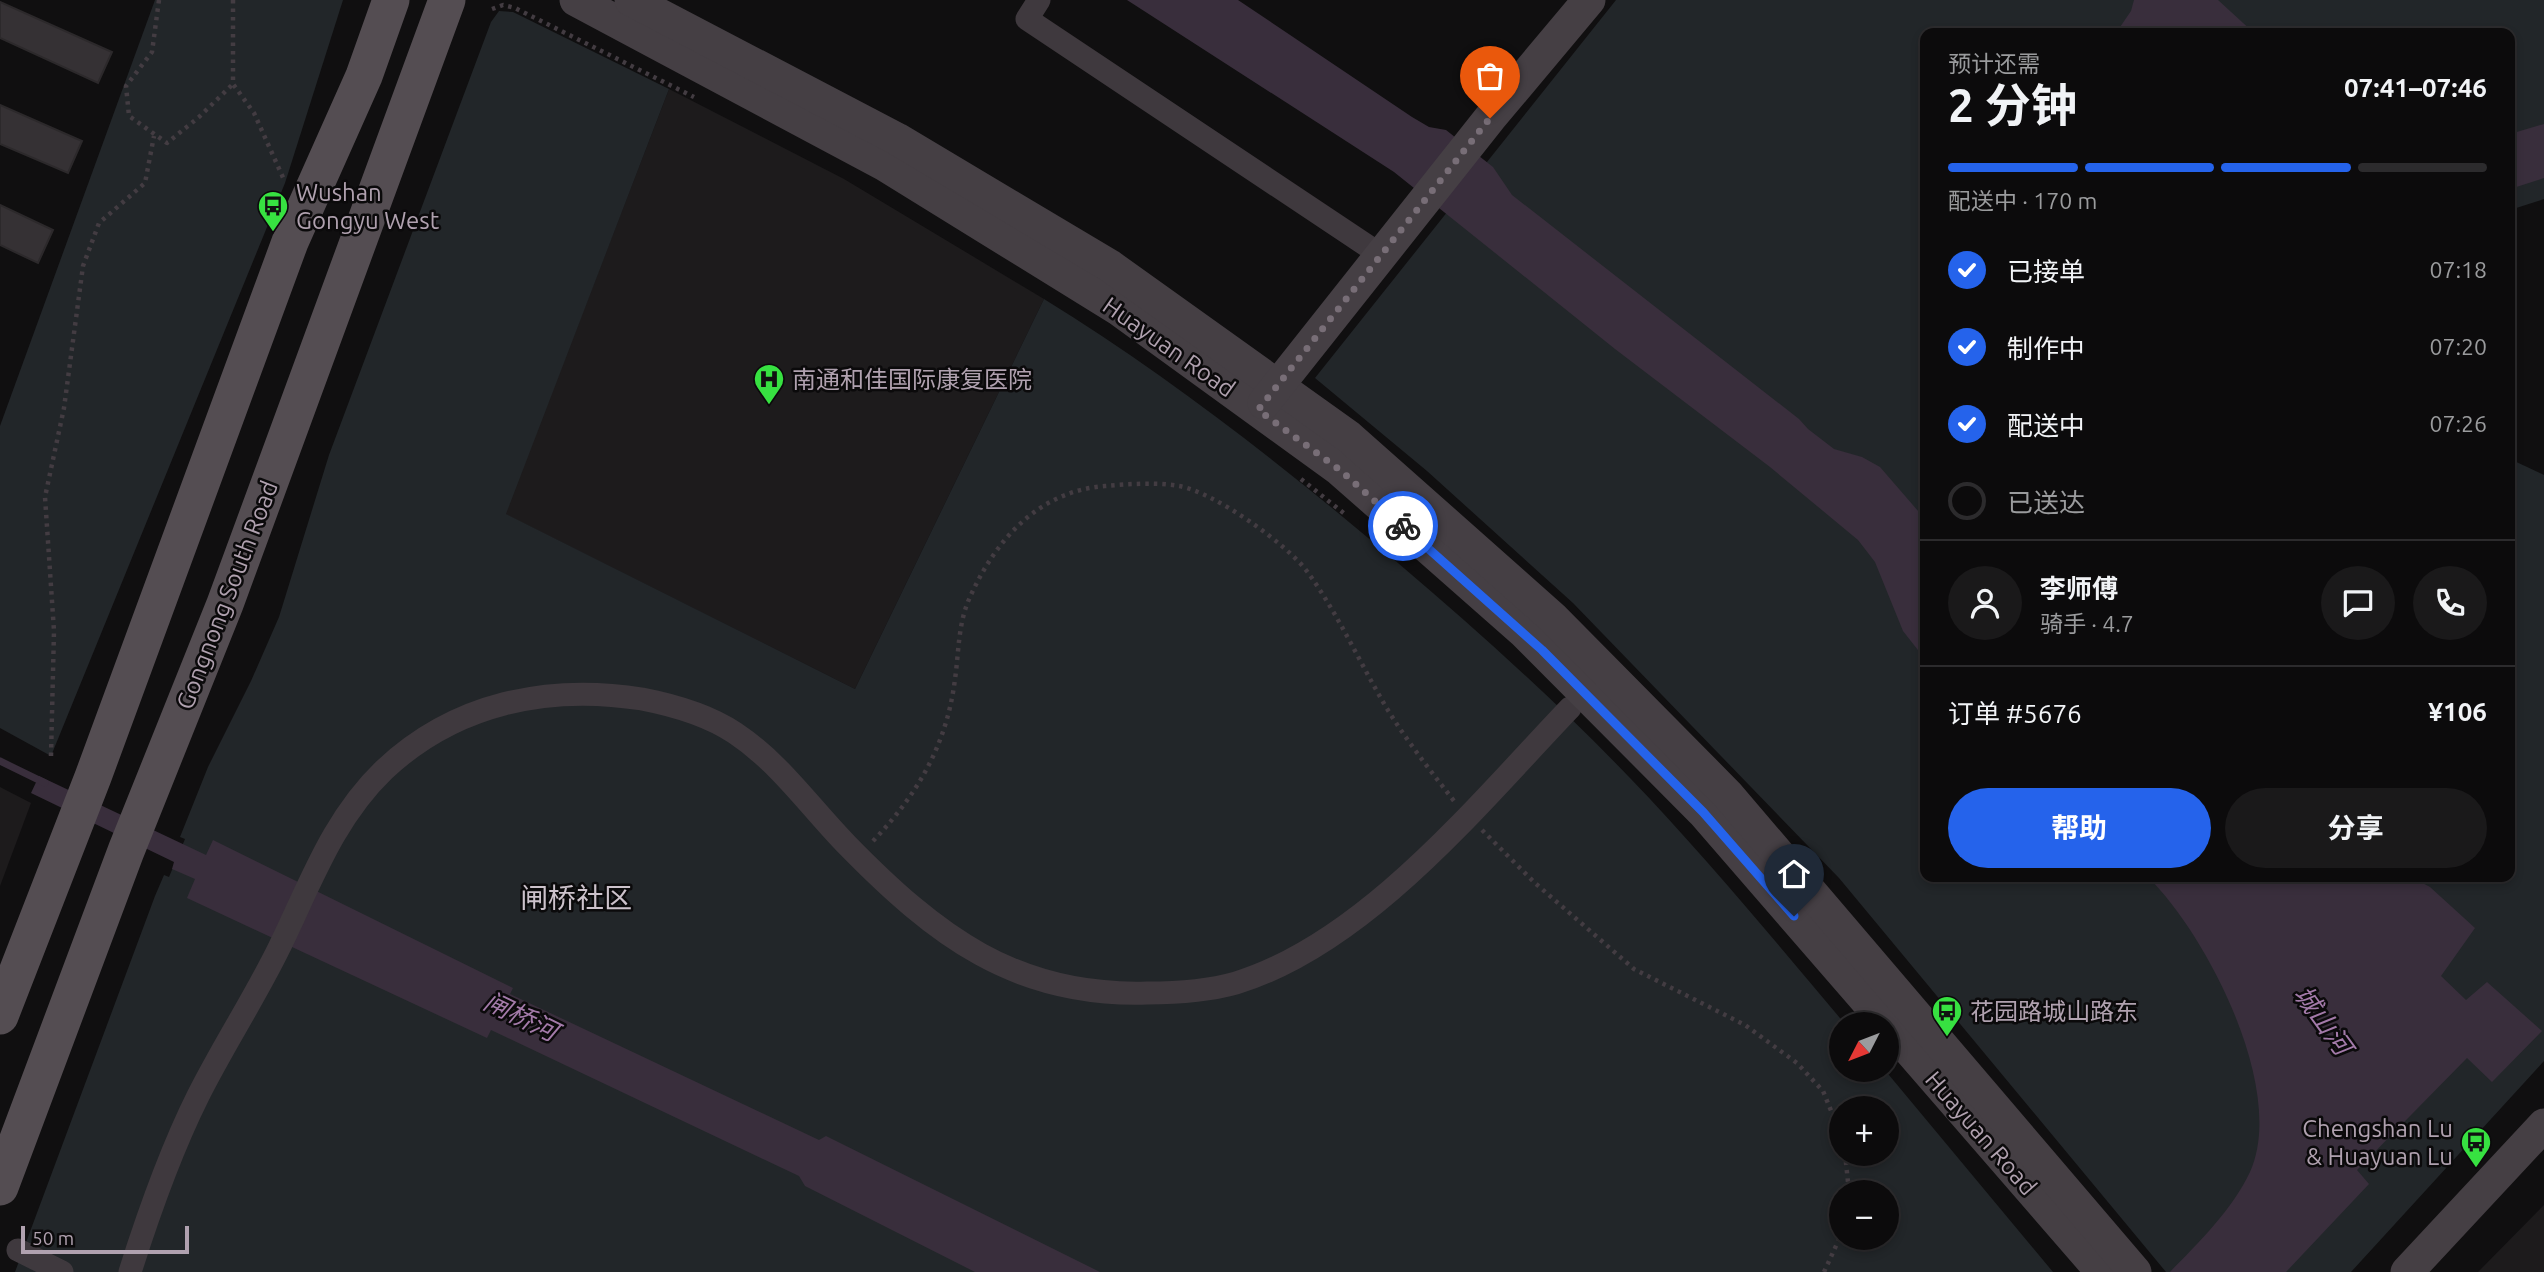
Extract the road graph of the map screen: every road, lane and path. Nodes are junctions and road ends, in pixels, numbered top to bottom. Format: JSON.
{"nodes":[{"id":1,"x":159,"y":0,"type":"edge"},
{"id":2,"x":226,"y":0,"type":"edge"},
{"id":3,"x":391,"y":0,"type":"edge"},
{"id":4,"x":447,"y":0,"type":"edge"},
{"id":5,"x":576,"y":0,"type":"edge"},
{"id":6,"x":631,"y":0,"type":"edge"},
{"id":7,"x":1038,"y":0,"type":"edge"},
{"id":8,"x":1589,"y":0,"type":"edge"},
{"id":9,"x":233,"y":2,"type":"edge"},
{"id":10,"x":492,"y":9,"type":"dead end"},
{"id":11,"x":233,"y":84,"type":"junction"},
{"id":12,"x":702,"y":101,"type":"dead end"},
{"id":13,"x":154,"y":136,"type":"junction"},
{"id":14,"x":285,"y":183,"type":"dead end"},
{"id":15,"x":1381,"y":255,"type":"junction"},
{"id":16,"x":1268,"y":398,"type":"junction"},
{"id":17,"x":1297,"y":475,"type":"dead end"},
{"id":18,"x":1349,"y":517,"type":"dead end"},
{"id":19,"x":1570,"y":708,"type":"dead end"},
{"id":20,"x":51,"y":756,"type":"dead end"},
{"id":21,"x":1467,"y":815,"type":"junction"},
{"id":22,"x":858,"y":857,"type":"junction"},
{"id":23,"x":0,"y":1016,"type":"edge"},
{"id":24,"x":1829,"y":1106,"type":"edge"},
{"id":25,"x":2544,"y":1125,"type":"edge"},
{"id":26,"x":0,"y":1187,"type":"edge"},
{"id":27,"x":18,"y":1250,"type":"dead end"},
{"id":28,"x":1834,"y":1250,"type":"edge"},
{"id":29,"x":62,"y":1272,"type":"edge"},
{"id":30,"x":130,"y":1272,"type":"edge"},
{"id":31,"x":1824,"y":1272,"type":"edge"},
{"id":32,"x":2102,"y":1272,"type":"edge"},
{"id":33,"x":2136,"y":1272,"type":"edge"},
{"id":34,"x":2407,"y":1272,"type":"edge"}],
"edges":[{"from":1,"to":13,"type":"path"},
{"from":2,"to":9,"type":"path"},
{"from":3,"to":23,"type":"main road"},
{"from":4,"to":26,"type":"main road","name":"Gongnong South Road"},
{"from":5,"to":16,"type":"main road","name":"Huayuan Road"},
{"from":6,"to":16,"type":"main road","name":"Huayuan Road"},
{"from":7,"to":15,"type":"street"},
{"from":8,"to":15,"type":"main road"},
{"from":9,"to":11,"type":"path"},
{"from":10,"to":12,"type":"path"},
{"from":11,"to":13,"type":"path"},
{"from":11,"to":14,"type":"path"},
{"from":13,"to":20,"type":"path"},
{"from":15,"to":16,"type":"main road"},
{"from":16,"to":32,"type":"main road","name":"Huayuan Road"},
{"from":16,"to":33,"type":"main road","name":"Huayuan Road"},
{"from":17,"to":18,"type":"path"},
{"from":19,"to":21,"type":"street"},
{"from":21,"to":22,"type":"street"},
{"from":21,"to":22,"type":"path"},
{"from":21,"to":24,"type":"path"},
{"from":22,"to":30,"type":"street"},
{"from":25,"to":34,"type":"main road"},
{"from":27,"to":29,"type":"street"},
{"from":28,"to":31,"type":"path"}]}
